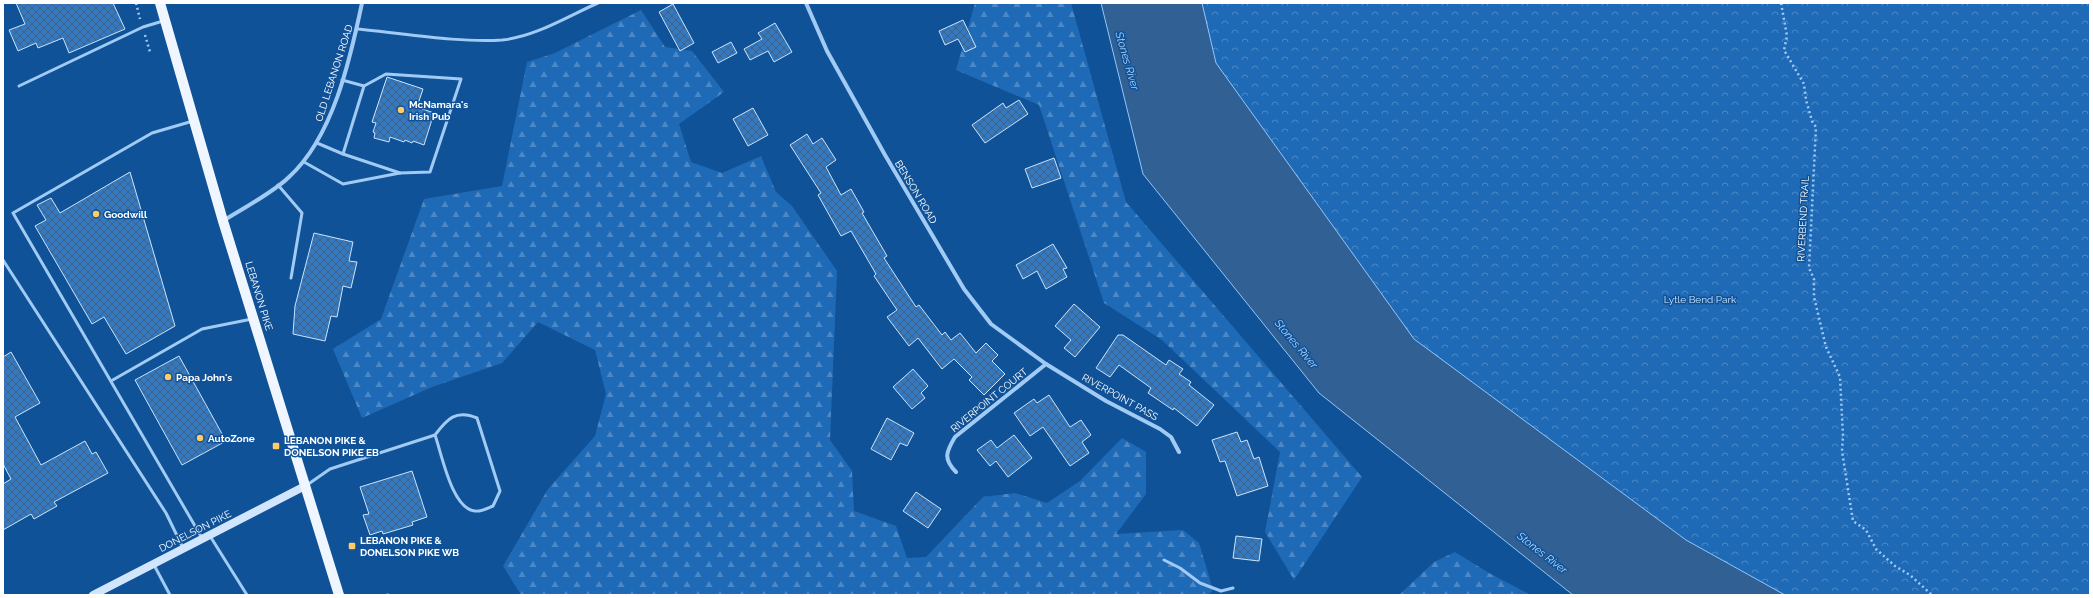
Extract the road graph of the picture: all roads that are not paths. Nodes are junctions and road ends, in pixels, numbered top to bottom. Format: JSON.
{"nodes":[{"id":1,"x":160,"y":3,"type":"edge"},
{"id":2,"x":362,"y":3,"type":"edge"},
{"id":3,"x":598,"y":3,"type":"edge"},
{"id":4,"x":806,"y":3,"type":"edge"},
{"id":5,"x":165,"y":20,"type":"junction"},
{"id":6,"x":357,"y":29,"type":"junction"},
{"id":7,"x":342,"y":80,"type":"junction"},
{"id":8,"x":19,"y":86,"type":"dead end"},
{"id":9,"x":364,"y":86,"type":"junction"},
{"id":10,"x":194,"y":121,"type":"junction"},
{"id":11,"x":317,"y":143,"type":"junction"},
{"id":12,"x":343,"y":154,"type":"junction"},
{"id":13,"x":304,"y":162,"type":"junction"},
{"id":14,"x":400,"y":173,"type":"junction"},
{"id":15,"x":278,"y":185,"type":"junction"},
{"id":16,"x":223,"y":221,"type":"junction"},
{"id":17,"x":3,"y":260,"type":"edge"},
{"id":18,"x":292,"y":278,"type":"dead end"},
{"id":19,"x":253,"y":319,"type":"junction"},
{"id":20,"x":1046,"y":364,"type":"junction"},
{"id":21,"x":111,"y":382,"type":"junction"},
{"id":22,"x":435,"y":435,"type":"junction"},
{"id":23,"x":1179,"y":452,"type":"dead end"},
{"id":24,"x":956,"y":472,"type":"dead end"},
{"id":25,"x":305,"y":486,"type":"junction"},
{"id":26,"x":206,"y":536,"type":"junction"},
{"id":27,"x":183,"y":548,"type":"junction"},
{"id":28,"x":1164,"y":560,"type":"dead end"},
{"id":29,"x":154,"y":563,"type":"junction"},
{"id":30,"x":1233,"y":588,"type":"dead end"},
{"id":31,"x":93,"y":595,"type":"edge"},
{"id":32,"x":170,"y":595,"type":"edge"},
{"id":33,"x":247,"y":595,"type":"edge"},
{"id":34,"x":339,"y":595,"type":"edge"}],
"edges":[{"from":1,"to":5,"type":"main road","name":"LEBANON PIKE"},
{"from":2,"to":6,"type":"street","name":"OLD LEBANON ROAD"},
{"from":3,"to":6,"type":"lane"},
{"from":4,"to":20,"type":"street","name":"BENSON ROAD"},
{"from":5,"to":8,"type":"lane"},
{"from":5,"to":10,"type":"main road","name":"LEBANON PIKE"},
{"from":6,"to":7,"type":"street","name":"OLD LEBANON ROAD"},
{"from":7,"to":9,"type":"lane"},
{"from":7,"to":11,"type":"street","name":"OLD LEBANON ROAD"},
{"from":9,"to":12,"type":"lane"},
{"from":9,"to":14,"type":"lane"},
{"from":10,"to":16,"type":"main road","name":"LEBANON PIKE"},
{"from":10,"to":21,"type":"lane"},
{"from":11,"to":12,"type":"lane"},
{"from":11,"to":13,"type":"street","name":"OLD LEBANON ROAD"},
{"from":12,"to":14,"type":"lane"},
{"from":13,"to":14,"type":"lane"},
{"from":13,"to":15,"type":"street","name":"OLD LEBANON ROAD"},
{"from":15,"to":16,"type":"street","name":"OLD LEBANON ROAD"},
{"from":15,"to":18,"type":"lane"},
{"from":16,"to":19,"type":"main road","name":"LEBANON PIKE"},
{"from":17,"to":27,"type":"lane"},
{"from":19,"to":21,"type":"lane"},
{"from":19,"to":25,"type":"main road","name":"LEBANON PIKE"},
{"from":20,"to":23,"type":"street","name":"RIVERPOINT PASS"},
{"from":20,"to":24,"type":"street","name":"RIVERPOINT COURT"},
{"from":21,"to":26,"type":"lane"},
{"from":22,"to":22,"type":"lane"},
{"from":22,"to":25,"type":"lane"},
{"from":25,"to":26,"type":"main road","name":"DONELSON PIKE"},
{"from":25,"to":34,"type":"main road","name":"LEBANON PIKE"},
{"from":26,"to":27,"type":"main road","name":"DONELSON PIKE"},
{"from":26,"to":33,"type":"lane"},
{"from":27,"to":29,"type":"main road","name":"DONELSON PIKE"},
{"from":28,"to":30,"type":"lane"},
{"from":29,"to":31,"type":"main road","name":"DONELSON PIKE"},
{"from":29,"to":32,"type":"lane"}]}
